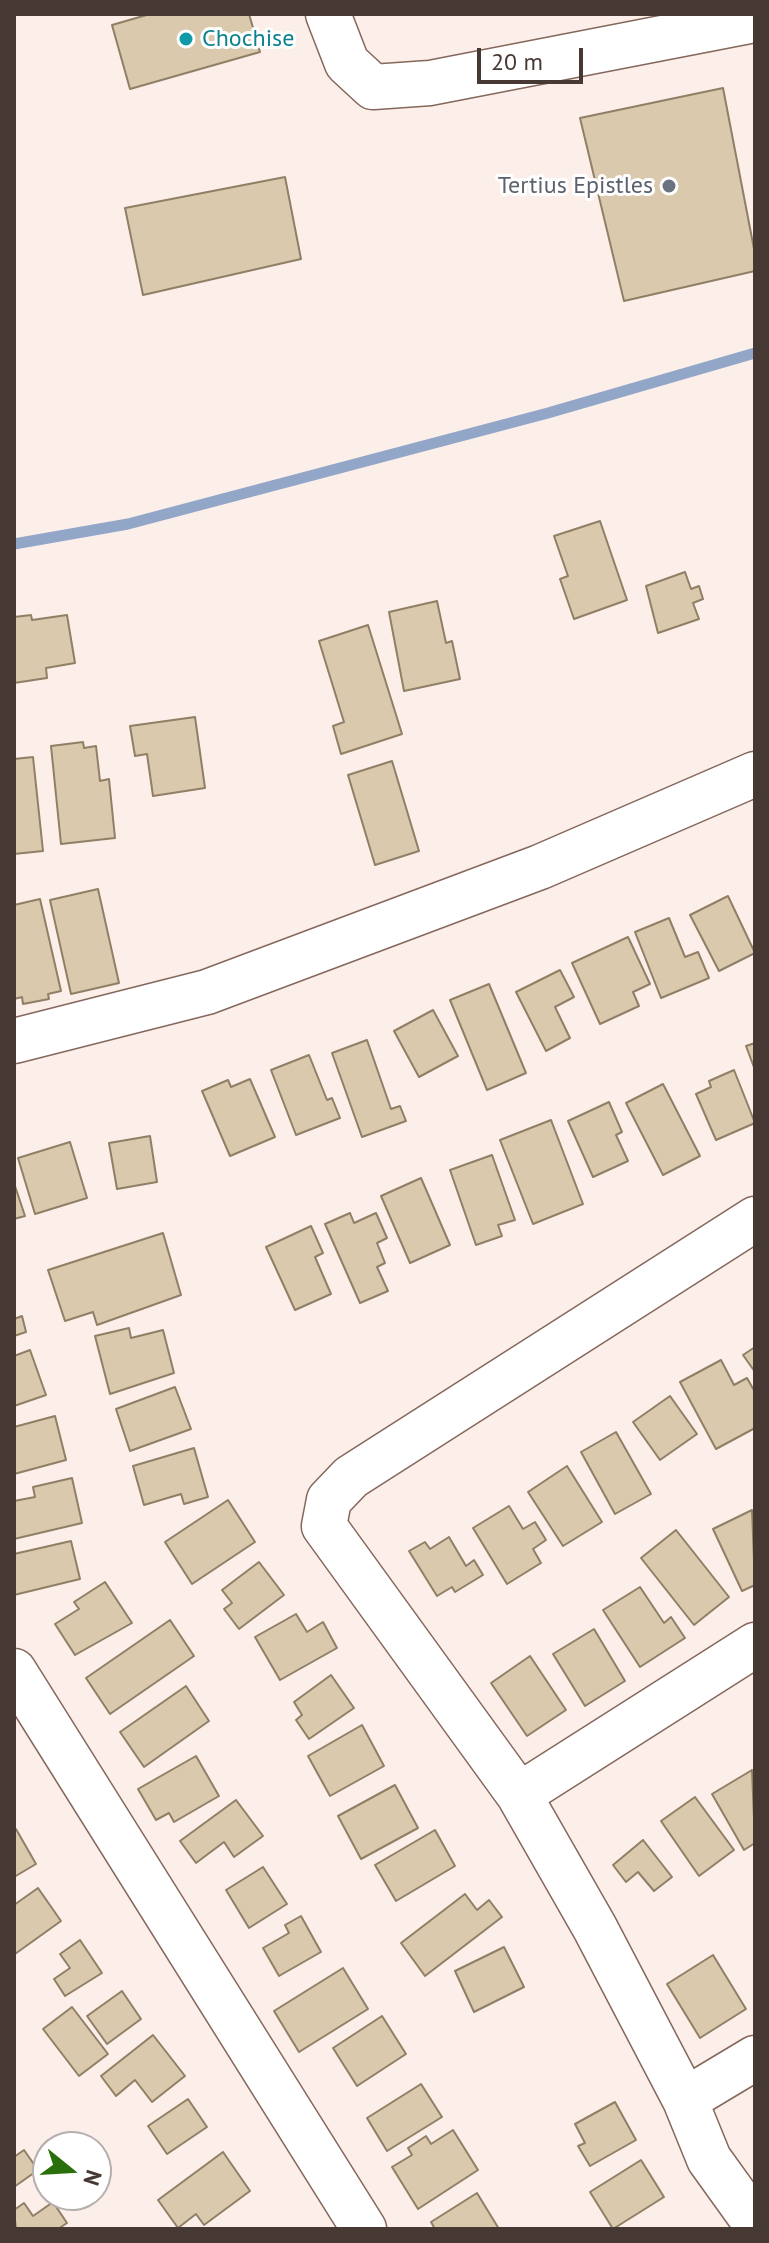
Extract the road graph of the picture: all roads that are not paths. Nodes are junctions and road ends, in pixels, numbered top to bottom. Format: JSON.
{"nodes":[{"id":1,"x":328,"y":14,"type":"edge"},
{"id":2,"x":755,"y":20,"type":"edge"},
{"id":3,"x":755,"y":774,"type":"edge"},
{"id":4,"x":14,"y":1041,"type":"edge"},
{"id":5,"x":755,"y":1219,"type":"edge"},
{"id":6,"x":755,"y":1645,"type":"edge"},
{"id":7,"x":14,"y":1671,"type":"edge"},
{"id":8,"x":519,"y":1795,"type":"junction"},
{"id":9,"x":755,"y":2058,"type":"edge"},
{"id":10,"x":685,"y":2100,"type":"junction"},
{"id":11,"x":755,"y":2223,"type":"edge"},
{"id":12,"x":364,"y":2229,"type":"edge"}],
"edges":[{"from":1,"to":2,"type":"street"},
{"from":3,"to":4,"type":"street"},
{"from":5,"to":8,"type":"street"},
{"from":6,"to":8,"type":"street"},
{"from":7,"to":12,"type":"street"},
{"from":8,"to":10,"type":"street"},
{"from":9,"to":10,"type":"street"},
{"from":10,"to":11,"type":"street"}]}
